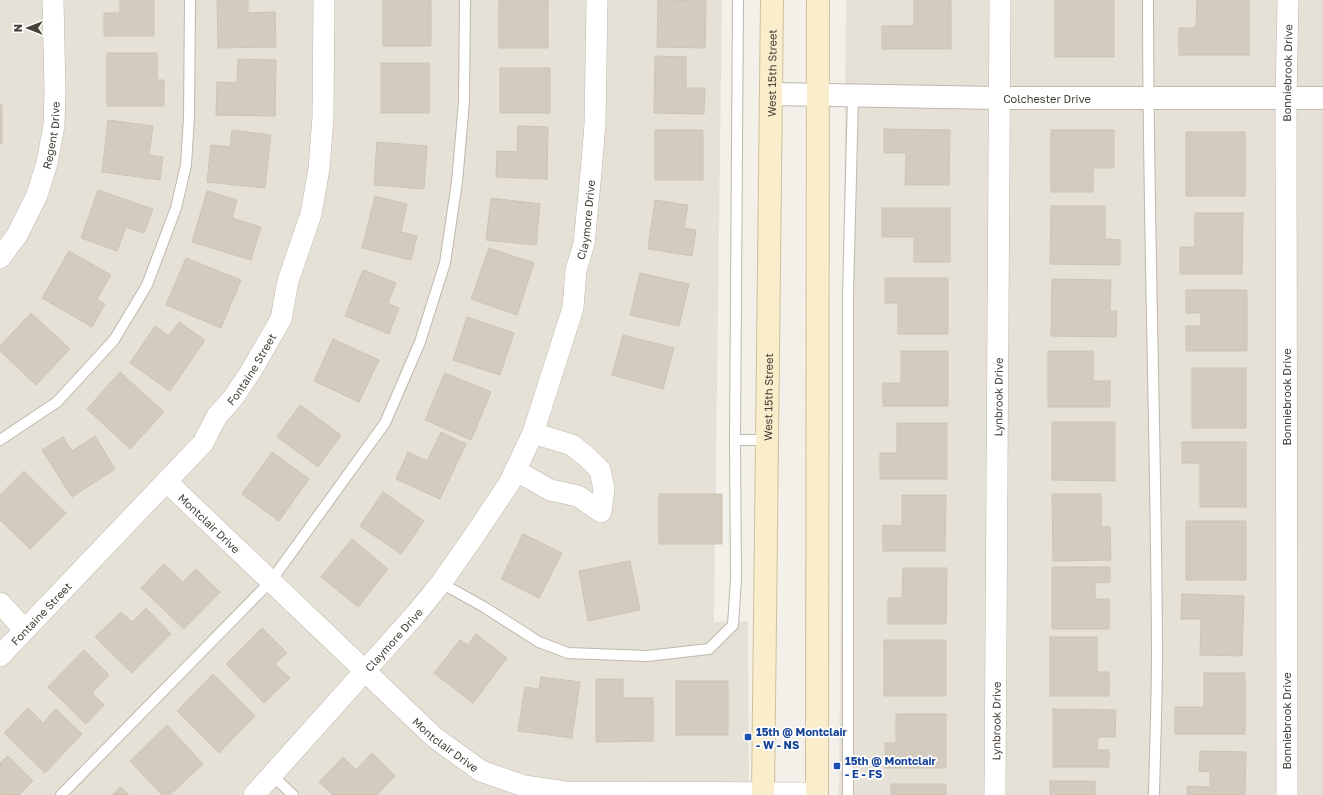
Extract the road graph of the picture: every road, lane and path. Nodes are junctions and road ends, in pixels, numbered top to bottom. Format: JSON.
{"nodes":[{"id":1,"x":53,"y":0,"type":"edge"},
{"id":2,"x":190,"y":0,"type":"edge"},
{"id":3,"x":324,"y":0,"type":"edge"},
{"id":4,"x":465,"y":0,"type":"edge"},
{"id":5,"x":597,"y":0,"type":"edge"},
{"id":6,"x":738,"y":0,"type":"edge"},
{"id":7,"x":772,"y":0,"type":"edge"},
{"id":8,"x":818,"y":0,"type":"edge"},
{"id":9,"x":1000,"y":0,"type":"edge"},
{"id":10,"x":1148,"y":0,"type":"edge"},
{"id":11,"x":1288,"y":0,"type":"edge"},
{"id":12,"x":770,"y":94,"type":"junction"},
{"id":13,"x":818,"y":95,"type":"junction"},
{"id":14,"x":853,"y":96,"type":"junction"},
{"id":15,"x":999,"y":98,"type":"junction"},
{"id":16,"x":1148,"y":98,"type":"junction"},
{"id":17,"x":1286,"y":98,"type":"junction"},
{"id":18,"x":1323,"y":98,"type":"edge"},
{"id":19,"x":2,"y":251,"type":"edge"},
{"id":20,"x":533,"y":433,"type":"junction"},
{"id":21,"x":0,"y":440,"type":"edge"},
{"id":22,"x":735,"y":440,"type":"junction"},
{"id":23,"x":767,"y":440,"type":"junction"},
{"id":24,"x":516,"y":470,"type":"junction"},
{"id":25,"x":167,"y":482,"type":"junction"},
{"id":26,"x":271,"y":581,"type":"junction"},
{"id":27,"x":441,"y":583,"type":"junction"},
{"id":28,"x":0,"y":603,"type":"edge"},
{"id":29,"x":25,"y":630,"type":"junction"},
{"id":30,"x":0,"y":656,"type":"edge"},
{"id":31,"x":365,"y":671,"type":"junction"},
{"id":32,"x":272,"y":775,"type":"junction"},
{"id":33,"x":763,"y":794,"type":"edge"},
{"id":34,"x":817,"y":794,"type":"edge"},
{"id":35,"x":61,"y":795,"type":"edge"},
{"id":36,"x":254,"y":795,"type":"edge"},
{"id":37,"x":293,"y":795,"type":"edge"},
{"id":38,"x":848,"y":795,"type":"edge"},
{"id":39,"x":995,"y":795,"type":"edge"},
{"id":40,"x":1154,"y":795,"type":"edge"},
{"id":41,"x":1286,"y":795,"type":"edge"}],
"edges":[{"from":1,"to":19,"type":"street","name":"Regent Drive"},
{"from":2,"to":21,"type":"lane"},
{"from":3,"to":25,"type":"street","name":"Fontaine Street"},
{"from":4,"to":26,"type":"lane"},
{"from":5,"to":20,"type":"street","name":"Claymore Drive"},
{"from":6,"to":22,"type":"lane"},
{"from":7,"to":12,"type":"main road","name":"West 15th Street"},
{"from":8,"to":13,"type":"main road"},
{"from":9,"to":15,"type":"street","name":"Lynbrook Drive"},
{"from":10,"to":16,"type":"lane"},
{"from":11,"to":17,"type":"street","name":"Bonniebrook Drive"},
{"from":12,"to":13,"type":"street","name":"Colchester Drive"},
{"from":12,"to":23,"type":"main road","name":"West 15th Street"},
{"from":13,"to":14,"type":"street","name":"Colchester Drive"},
{"from":13,"to":34,"type":"main road"},
{"from":14,"to":15,"type":"street","name":"Colchester Drive"},
{"from":14,"to":38,"type":"lane"},
{"from":15,"to":16,"type":"street","name":"Colchester Drive"},
{"from":15,"to":39,"type":"street","name":"Lynbrook Drive"},
{"from":16,"to":17,"type":"street","name":"Colchester Drive"},
{"from":16,"to":40,"type":"lane"},
{"from":17,"to":18,"type":"street","name":"Colchester Drive"},
{"from":17,"to":41,"type":"street","name":"Bonniebrook Drive"},
{"from":20,"to":24,"type":"street","name":"Claymore Drive"},
{"from":20,"to":24,"type":"street"},
{"from":22,"to":23,"type":"lane"},
{"from":22,"to":27,"type":"lane"},
{"from":23,"to":33,"type":"main road","name":"West 15th Street"},
{"from":24,"to":27,"type":"street","name":"Claymore Drive"},
{"from":25,"to":26,"type":"street","name":"Montclair Drive"},
{"from":25,"to":29,"type":"street","name":"Fontaine Street"},
{"from":26,"to":31,"type":"street","name":"Montclair Drive"},
{"from":26,"to":35,"type":"lane"},
{"from":27,"to":31,"type":"street","name":"Claymore Drive"},
{"from":28,"to":29,"type":"street"},
{"from":29,"to":30,"type":"street","name":"Fontaine Street"},
{"from":31,"to":32,"type":"street","name":"Claymore Drive"},
{"from":31,"to":33,"type":"street","name":"Montclair Drive"},
{"from":32,"to":36,"type":"street","name":"Claymore Drive"},
{"from":32,"to":37,"type":"lane"},
{"from":33,"to":34,"type":"street","name":"Montclair Drive"}]}
